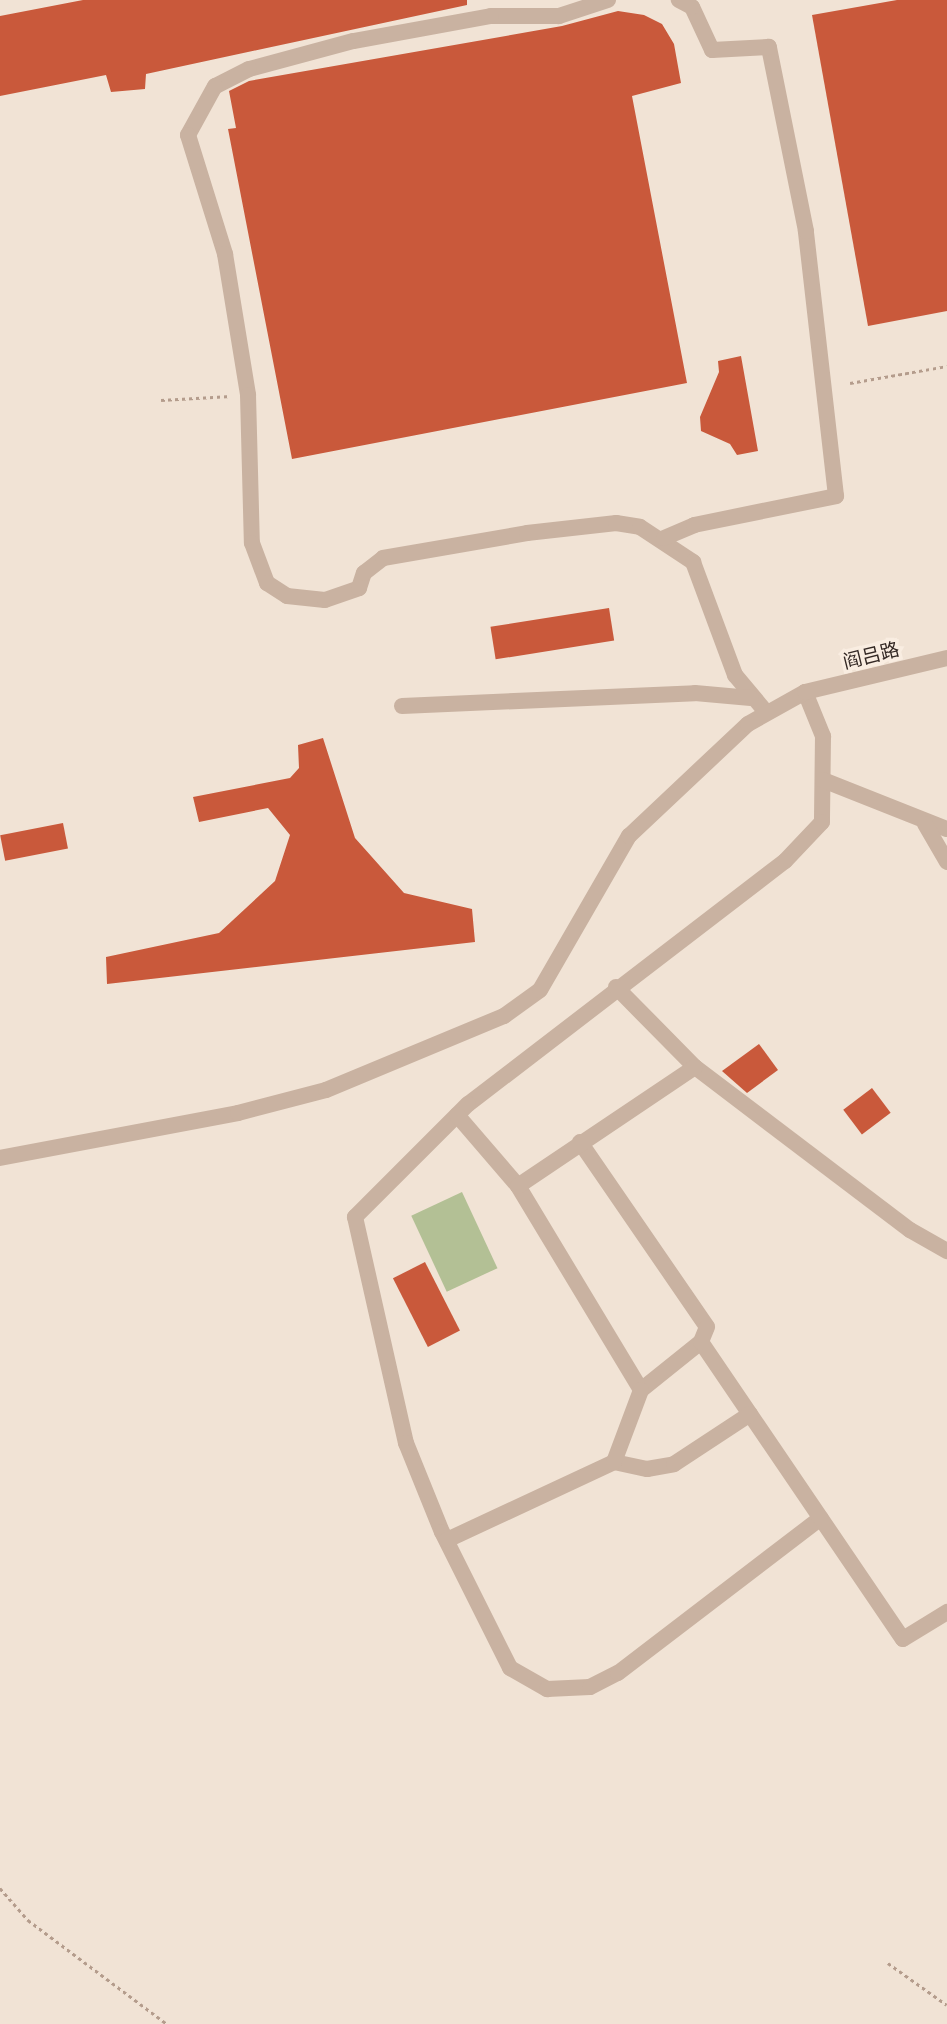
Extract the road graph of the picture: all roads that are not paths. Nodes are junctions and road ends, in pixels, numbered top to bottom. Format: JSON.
{"nodes":[{"id":1,"x":608,"y":0,"type":"edge"},
{"id":2,"x":679,"y":0,"type":"edge"},
{"id":3,"x":664,"y":538,"type":"junction"},
{"id":4,"x":947,"y":658,"type":"edge"},
{"id":5,"x":805,"y":692,"type":"junction"},
{"id":6,"x":751,"y":698,"type":"junction"},
{"id":7,"x":402,"y":706,"type":"dead end"},
{"id":8,"x":766,"y":712,"type":"junction"},
{"id":9,"x":823,"y":775,"type":"junction"},
{"id":10,"x":925,"y":824,"type":"junction"},
{"id":11,"x":947,"y":829,"type":"edge"},
{"id":12,"x":947,"y":862,"type":"edge"},
{"id":13,"x":616,"y":987,"type":"junction"},
{"id":14,"x":695,"y":1067,"type":"junction"},
{"id":15,"x":457,"y":1115,"type":"junction"},
{"id":16,"x":580,"y":1142,"type":"junction"},
{"id":17,"x":0,"y":1158,"type":"edge"},
{"id":18,"x":518,"y":1186,"type":"junction"},
{"id":19,"x":947,"y":1251,"type":"edge"},
{"id":20,"x":701,"y":1342,"type":"junction"},
{"id":21,"x":641,"y":1390,"type":"junction"},
{"id":22,"x":750,"y":1414,"type":"junction"},
{"id":23,"x":614,"y":1462,"type":"junction"},
{"id":24,"x":821,"y":1518,"type":"junction"},
{"id":25,"x":447,"y":1540,"type":"junction"},
{"id":26,"x":947,"y":1612,"type":"edge"}],
"edges":[{"from":1,"to":3,"type":"street"},
{"from":2,"to":3,"type":"street"},
{"from":3,"to":6,"type":"street"},
{"from":4,"to":5,"type":"street","name":"阎吕路"},
{"from":5,"to":8,"type":"street","name":"阎吕路"},
{"from":5,"to":9,"type":"street"},
{"from":6,"to":7,"type":"street"},
{"from":6,"to":8,"type":"street"},
{"from":8,"to":17,"type":"street","name":"阎吕路"},
{"from":9,"to":10,"type":"street"},
{"from":9,"to":13,"type":"street"},
{"from":10,"to":11,"type":"street"},
{"from":10,"to":12,"type":"street"},
{"from":13,"to":14,"type":"street"},
{"from":13,"to":15,"type":"street"},
{"from":14,"to":16,"type":"street"},
{"from":14,"to":19,"type":"street"},
{"from":15,"to":18,"type":"street"},
{"from":15,"to":25,"type":"street"},
{"from":16,"to":18,"type":"street"},
{"from":16,"to":20,"type":"street"},
{"from":18,"to":21,"type":"street"},
{"from":20,"to":21,"type":"street"},
{"from":20,"to":22,"type":"street"},
{"from":21,"to":23,"type":"street"},
{"from":22,"to":23,"type":"street"},
{"from":22,"to":24,"type":"street"},
{"from":23,"to":25,"type":"street"},
{"from":24,"to":25,"type":"street"},
{"from":24,"to":26,"type":"street"}]}
